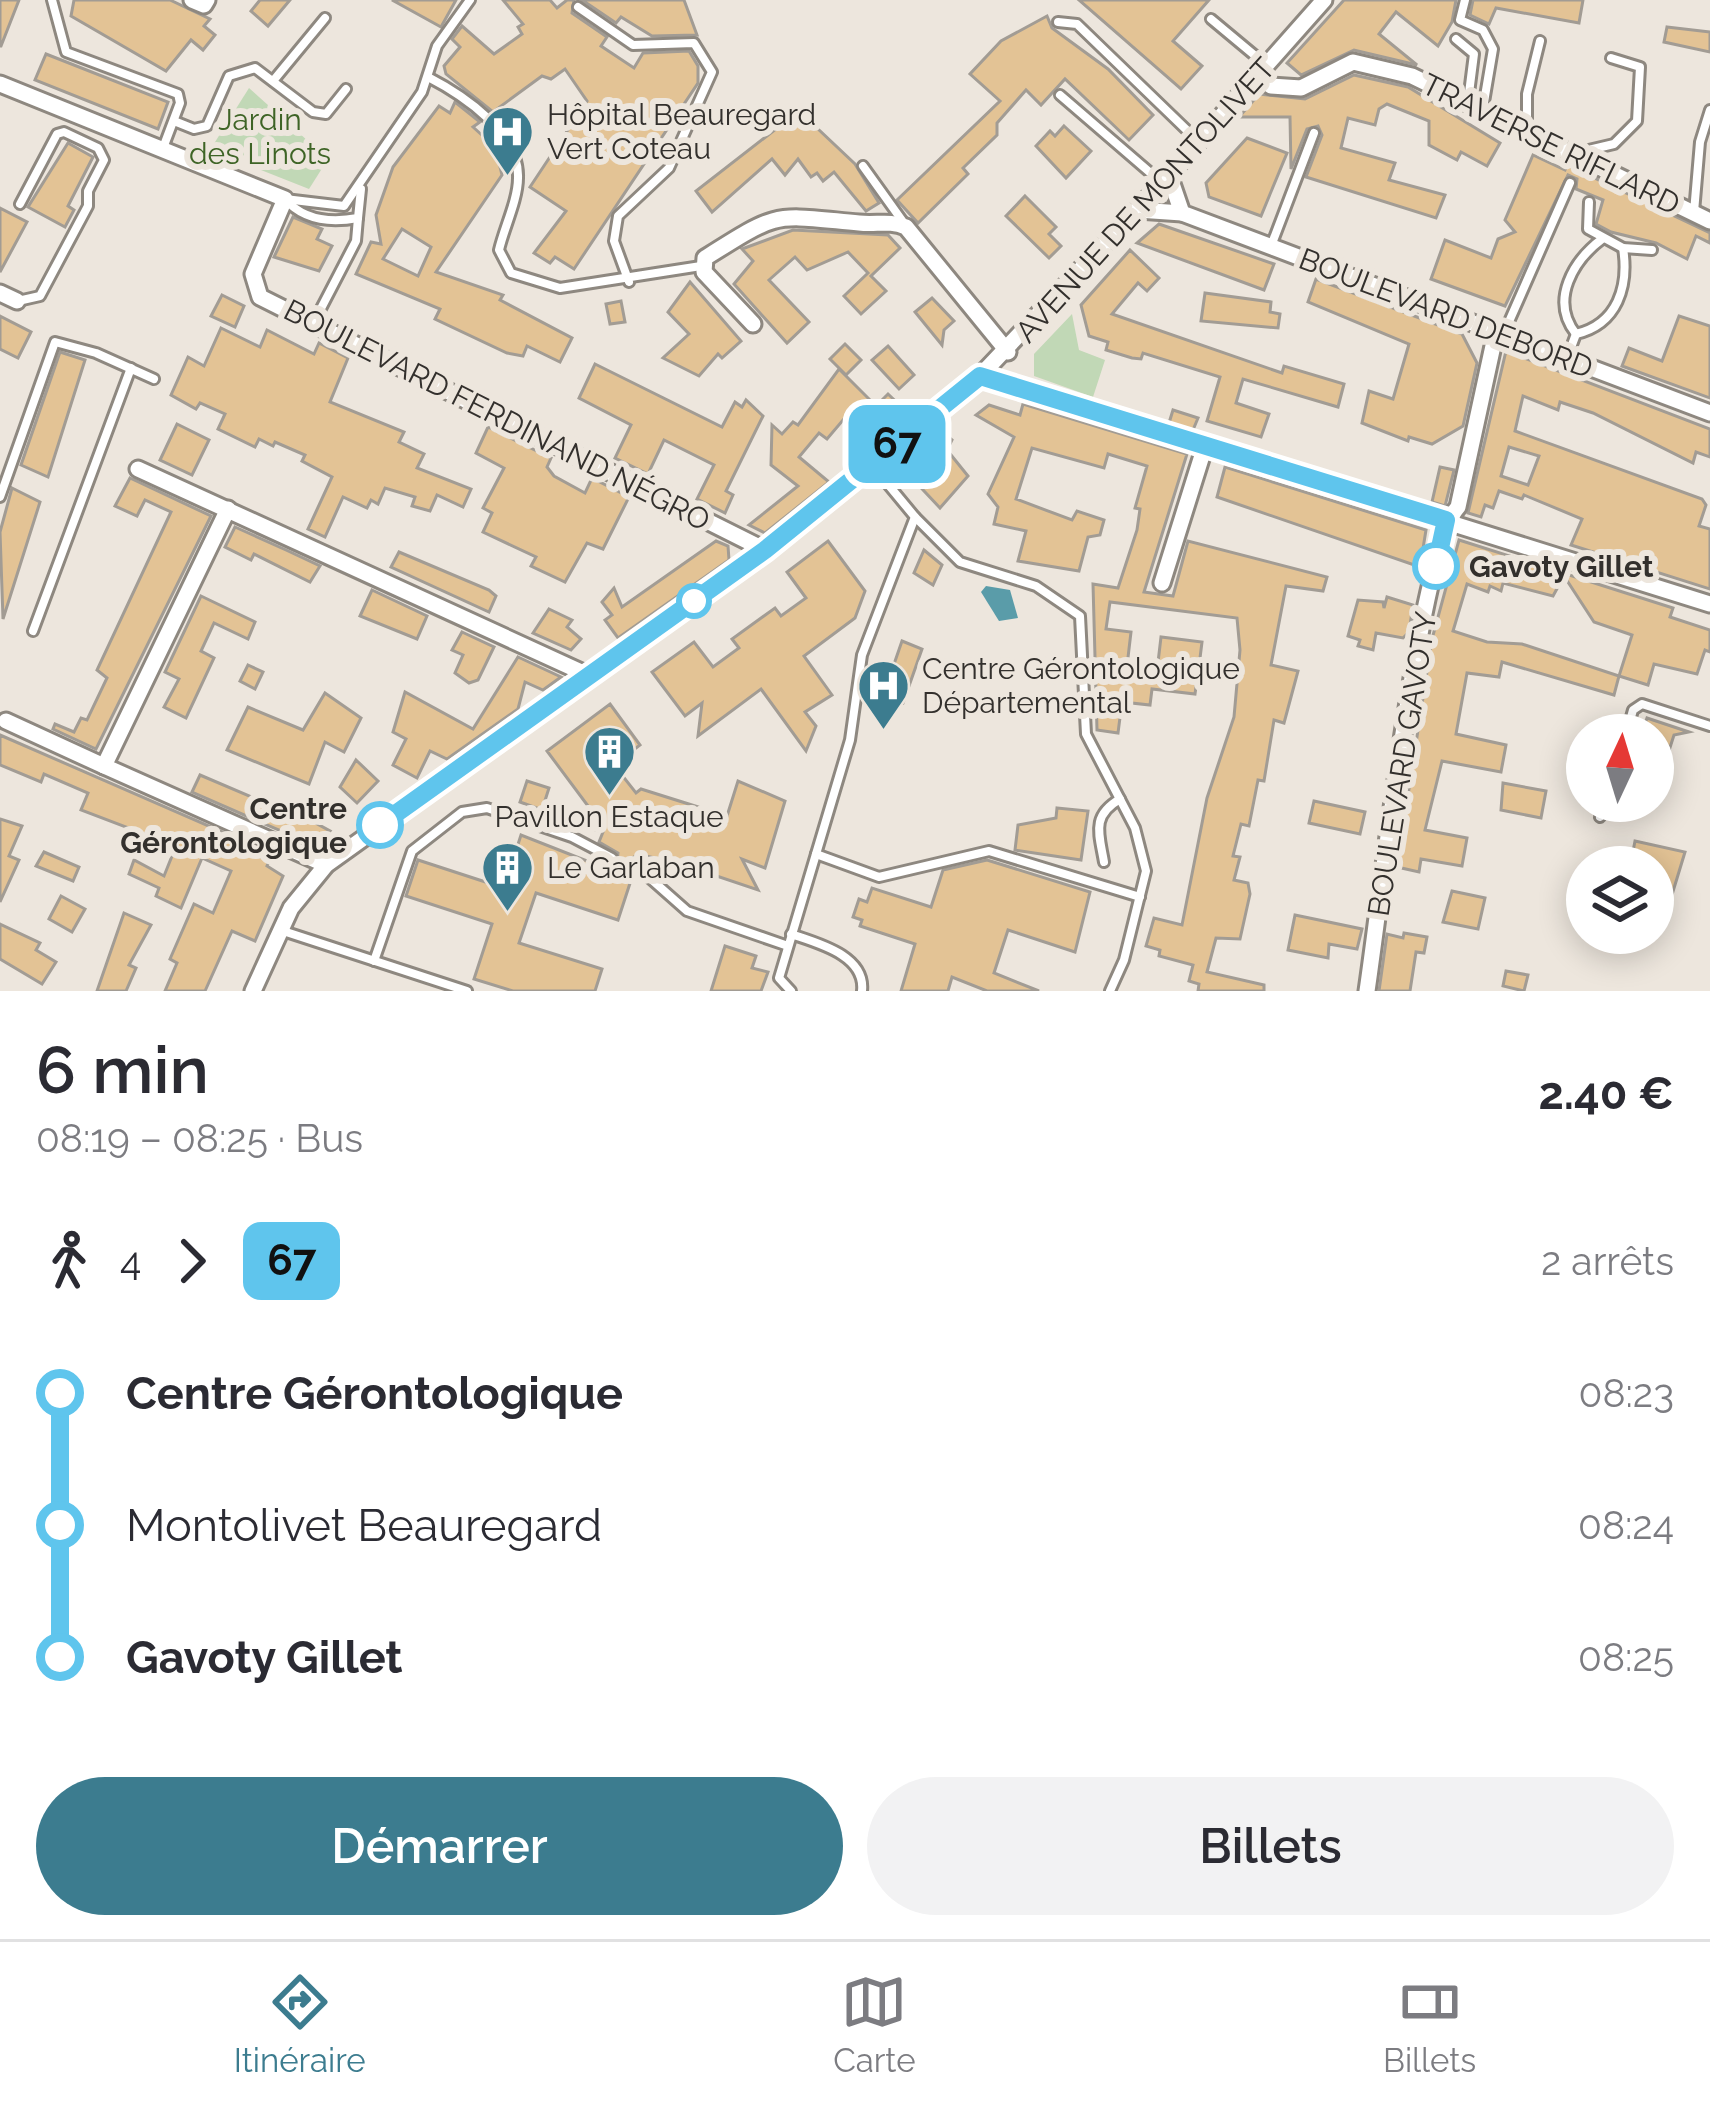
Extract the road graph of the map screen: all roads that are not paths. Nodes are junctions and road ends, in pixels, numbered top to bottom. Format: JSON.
{"nodes":[{"id":1,"x":52,"y":0,"type":"edge"},
{"id":2,"x":470,"y":0,"type":"edge"},
{"id":3,"x":1324,"y":0,"type":"edge"},
{"id":4,"x":1465,"y":0,"type":"edge"},
{"id":5,"x":578,"y":7,"type":"dead end"},
{"id":6,"x":325,"y":18,"type":"dead end"},
{"id":7,"x":1211,"y":19,"type":"dead end"},
{"id":8,"x":1058,"y":22,"type":"dead end"},
{"id":9,"x":1456,"y":39,"type":"dead end"},
{"id":10,"x":1540,"y":41,"type":"dead end"},
{"id":11,"x":1611,"y":58,"type":"dead end"},
{"id":12,"x":1262,"y":70,"type":"junction"},
{"id":13,"x":428,"y":77,"type":"junction"},
{"id":14,"x":273,"y":81,"type":"junction"},
{"id":15,"x":0,"y":84,"type":"edge"},
{"id":16,"x":346,"y":88,"type":"dead end"},
{"id":17,"x":1060,"y":95,"type":"dead end"},
{"id":18,"x":1476,"y":105,"type":"junction"},
{"id":19,"x":1710,"y":110,"type":"edge"},
{"id":20,"x":173,"y":121,"type":"junction"},
{"id":21,"x":1527,"y":129,"type":"junction"},
{"id":22,"x":1314,"y":133,"type":"dead end"},
{"id":23,"x":1198,"y":141,"type":"junction"},
{"id":24,"x":163,"y":148,"type":"junction"},
{"id":25,"x":1572,"y":153,"type":"junction"},
{"id":26,"x":863,"y":166,"type":"dead end"},
{"id":27,"x":1165,"y":179,"type":"junction"},
{"id":28,"x":1570,"y":183,"type":"dead end"},
{"id":29,"x":362,"y":188,"type":"junction"},
{"id":30,"x":285,"y":199,"type":"junction"},
{"id":31,"x":1589,"y":202,"type":"dead end"},
{"id":32,"x":20,"y":204,"type":"dead end"},
{"id":33,"x":1138,"y":210,"type":"junction"},
{"id":34,"x":1182,"y":213,"type":"junction"},
{"id":35,"x":1694,"y":213,"type":"junction"},
{"id":36,"x":358,"y":218,"type":"junction"},
{"id":37,"x":1710,"y":221,"type":"edge"},
{"id":38,"x":906,"y":227,"type":"junction"},
{"id":39,"x":1602,"y":239,"type":"junction"},
{"id":40,"x":1270,"y":247,"type":"junction"},
{"id":41,"x":1624,"y":248,"type":"junction"},
{"id":42,"x":1652,"y":250,"type":"dead end"},
{"id":43,"x":701,"y":266,"type":"junction"},
{"id":44,"x":629,"y":282,"type":"junction"},
{"id":45,"x":0,"y":293,"type":"edge"},
{"id":46,"x":16,"y":301,"type":"joint"},
{"id":47,"x":314,"y":323,"type":"junction"},
{"id":48,"x":754,"y":324,"type":"dead end"},
{"id":49,"x":1500,"y":333,"type":"junction"},
{"id":50,"x":1576,"y":334,"type":"junction"},
{"id":51,"x":1007,"y":352,"type":"junction"},
{"id":52,"x":1567,"y":359,"type":"junction"},
{"id":53,"x":130,"y":368,"type":"junction"},
{"id":54,"x":980,"y":376,"type":"junction"},
{"id":55,"x":154,"y":379,"type":"dead end"},
{"id":56,"x":1710,"y":413,"type":"edge"},
{"id":57,"x":1205,"y":446,"type":"junction"},
{"id":58,"x":871,"y":464,"type":"junction"},
{"id":59,"x":138,"y":469,"type":"dead end"},
{"id":60,"x":0,"y":496,"type":"edge"},
{"id":61,"x":228,"y":509,"type":"junction"},
{"id":62,"x":915,"y":517,"type":"junction"},
{"id":63,"x":1446,"y":520,"type":"junction"},
{"id":64,"x":765,"y":550,"type":"junction"},
{"id":65,"x":1162,"y":583,"type":"dead end"},
{"id":66,"x":1710,"y":604,"type":"edge"},
{"id":67,"x":34,"y":631,"type":"dead end"},
{"id":68,"x":590,"y":676,"type":"junction"},
{"id":69,"x":1633,"y":714,"type":"edge"},
{"id":70,"x":1673,"y":714,"type":"edge"},
{"id":71,"x":1674,"y":714,"type":"edge"},
{"id":72,"x":6,"y":722,"type":"dead end"},
{"id":73,"x":1710,"y":726,"type":"edge"},
{"id":74,"x":104,"y":766,"type":"junction"},
{"id":75,"x":1120,"y":800,"type":"junction"},
{"id":76,"x":816,"y":854,"type":"junction"},
{"id":77,"x":612,"y":858,"type":"dead end"},
{"id":78,"x":1104,"y":862,"type":"dead end"},
{"id":79,"x":326,"y":865,"type":"junction"},
{"id":80,"x":635,"y":865,"type":"dead end"},
{"id":81,"x":1140,"y":897,"type":"junction"},
{"id":82,"x":279,"y":930,"type":"junction"},
{"id":83,"x":791,"y":934,"type":"junction"},
{"id":84,"x":788,"y":946,"type":"junction"},
{"id":85,"x":374,"y":961,"type":"junction"},
{"id":86,"x":779,"y":978,"type":"junction"},
{"id":87,"x":443,"y":987,"type":"edge"},
{"id":88,"x":253,"y":991,"type":"edge"},
{"id":89,"x":467,"y":991,"type":"edge"},
{"id":90,"x":775,"y":991,"type":"edge"},
{"id":91,"x":791,"y":991,"type":"edge"},
{"id":92,"x":862,"y":991,"type":"edge"},
{"id":93,"x":1110,"y":991,"type":"edge"},
{"id":94,"x":1367,"y":991,"type":"edge"}],
"edges":[{"from":1,"to":20,"type":"lane"},
{"from":2,"to":13,"type":"lane"},
{"from":3,"to":12,"type":"street","name":"AVENUE DE MONTOLIVET"},
{"from":4,"to":18,"type":"lane"},
{"from":5,"to":44,"type":"lane"},
{"from":6,"to":14,"type":"lane"},
{"from":7,"to":12,"type":"lane"},
{"from":8,"to":23,"type":"lane"},
{"from":9,"to":18,"type":"lane"},
{"from":10,"to":21,"type":"lane"},
{"from":11,"to":25,"type":"lane"},
{"from":12,"to":18,"type":"street","name":"TRAVERSE RIFLARD"},
{"from":12,"to":23,"type":"street","name":"AVENUE DE MONTOLIVET"},
{"from":13,"to":29,"type":"lane"},
{"from":13,"to":44,"type":"lane"},
{"from":14,"to":16,"type":"lane"},
{"from":14,"to":20,"type":"lane"},
{"from":15,"to":24,"type":"street"},
{"from":17,"to":27,"type":"lane"},
{"from":18,"to":21,"type":"street","name":"TRAVERSE RIFLARD"},
{"from":19,"to":35,"type":"lane"},
{"from":20,"to":24,"type":"lane"},
{"from":21,"to":25,"type":"street","name":"TRAVERSE RIFLARD"},
{"from":22,"to":40,"type":"lane"},
{"from":23,"to":27,"type":"street","name":"AVENUE DE MONTOLIVET"},
{"from":24,"to":30,"type":"street"},
{"from":25,"to":35,"type":"street","name":"TRAVERSE RIFLARD"},
{"from":26,"to":38,"type":"lane"},
{"from":27,"to":33,"type":"street","name":"AVENUE DE MONTOLIVET"},
{"from":27,"to":34,"type":"street"},
{"from":28,"to":49,"type":"lane"},
{"from":29,"to":30,"type":"lane"},
{"from":29,"to":36,"type":"lane"},
{"from":30,"to":36,"type":"lane"},
{"from":30,"to":47,"type":"street","name":"BOULEVARD FERDINAND NÉGRO"},
{"from":31,"to":39,"type":"lane"},
{"from":32,"to":46,"type":"lane"},
{"from":33,"to":34,"type":"street","name":"BOULEVARD DEBORD"},
{"from":33,"to":51,"type":"street","name":"AVENUE DE MONTOLIVET"},
{"from":34,"to":40,"type":"street","name":"BOULEVARD DEBORD"},
{"from":35,"to":37,"type":"street","name":"TRAVERSE RIFLARD"},
{"from":36,"to":47,"type":"lane"},
{"from":38,"to":43,"type":"street"},
{"from":38,"to":51,"type":"street"},
{"from":39,"to":41,"type":"lane"},
{"from":39,"to":50,"type":"lane"},
{"from":40,"to":49,"type":"street","name":"BOULEVARD DEBORD"},
{"from":41,"to":42,"type":"lane"},
{"from":41,"to":50,"type":"lane"},
{"from":43,"to":44,"type":"lane"},
{"from":43,"to":48,"type":"street"},
{"from":45,"to":46,"type":"street"},
{"from":47,"to":64,"type":"street","name":"BOULEVARD FERDINAND NÉGRO"},
{"from":49,"to":52,"type":"street","name":"BOULEVARD DEBORD"},
{"from":49,"to":63,"type":"street","name":"BOULEVARD GAVOTY"},
{"from":50,"to":52,"type":"lane"},
{"from":51,"to":54,"type":"street","name":"AVENUE DE MONTOLIVET"},
{"from":52,"to":56,"type":"street","name":"BOULEVARD DEBORD"},
{"from":53,"to":55,"type":"lane"},
{"from":53,"to":60,"type":"lane"},
{"from":53,"to":67,"type":"lane"},
{"from":54,"to":57,"type":"street"},
{"from":54,"to":58,"type":"street","name":"AVENUE DE MONTOLIVET"},
{"from":57,"to":63,"type":"street"},
{"from":57,"to":65,"type":"street"},
{"from":58,"to":62,"type":"lane"},
{"from":58,"to":64,"type":"street","name":"AVENUE DE MONTOLIVET"},
{"from":59,"to":61,"type":"street"},
{"from":61,"to":68,"type":"street"},
{"from":61,"to":74,"type":"street"},
{"from":62,"to":75,"type":"lane"},
{"from":62,"to":76,"type":"lane"},
{"from":63,"to":66,"type":"street"},
{"from":63,"to":94,"type":"street","name":"BOULEVARD GAVOTY"},
{"from":64,"to":68,"type":"street","name":"AVENUE DE MONTOLIVET"},
{"from":68,"to":79,"type":"street","name":"AVENUE DE MONTOLIVET"},
{"from":69,"to":70,"type":"lane"},
{"from":71,"to":73,"type":"lane"},
{"from":72,"to":74,"type":"street"},
{"from":74,"to":79,"type":"street"},
{"from":75,"to":78,"type":"lane"},
{"from":75,"to":81,"type":"lane"},
{"from":76,"to":81,"type":"lane"},
{"from":76,"to":83,"type":"lane"},
{"from":77,"to":85,"type":"lane"},
{"from":79,"to":82,"type":"street","name":"AVENUE DE MONTOLIVET"},
{"from":80,"to":84,"type":"lane"},
{"from":81,"to":93,"type":"lane"},
{"from":82,"to":85,"type":"lane"},
{"from":82,"to":88,"type":"street","name":"AVENUE DE MONTOLIVET"},
{"from":83,"to":84,"type":"lane"},
{"from":83,"to":92,"type":"lane"},
{"from":84,"to":86,"type":"lane"},
{"from":85,"to":87,"type":"lane"},
{"from":86,"to":90,"type":"lane"},
{"from":86,"to":91,"type":"lane"},
{"from":87,"to":89,"type":"lane"}]}
